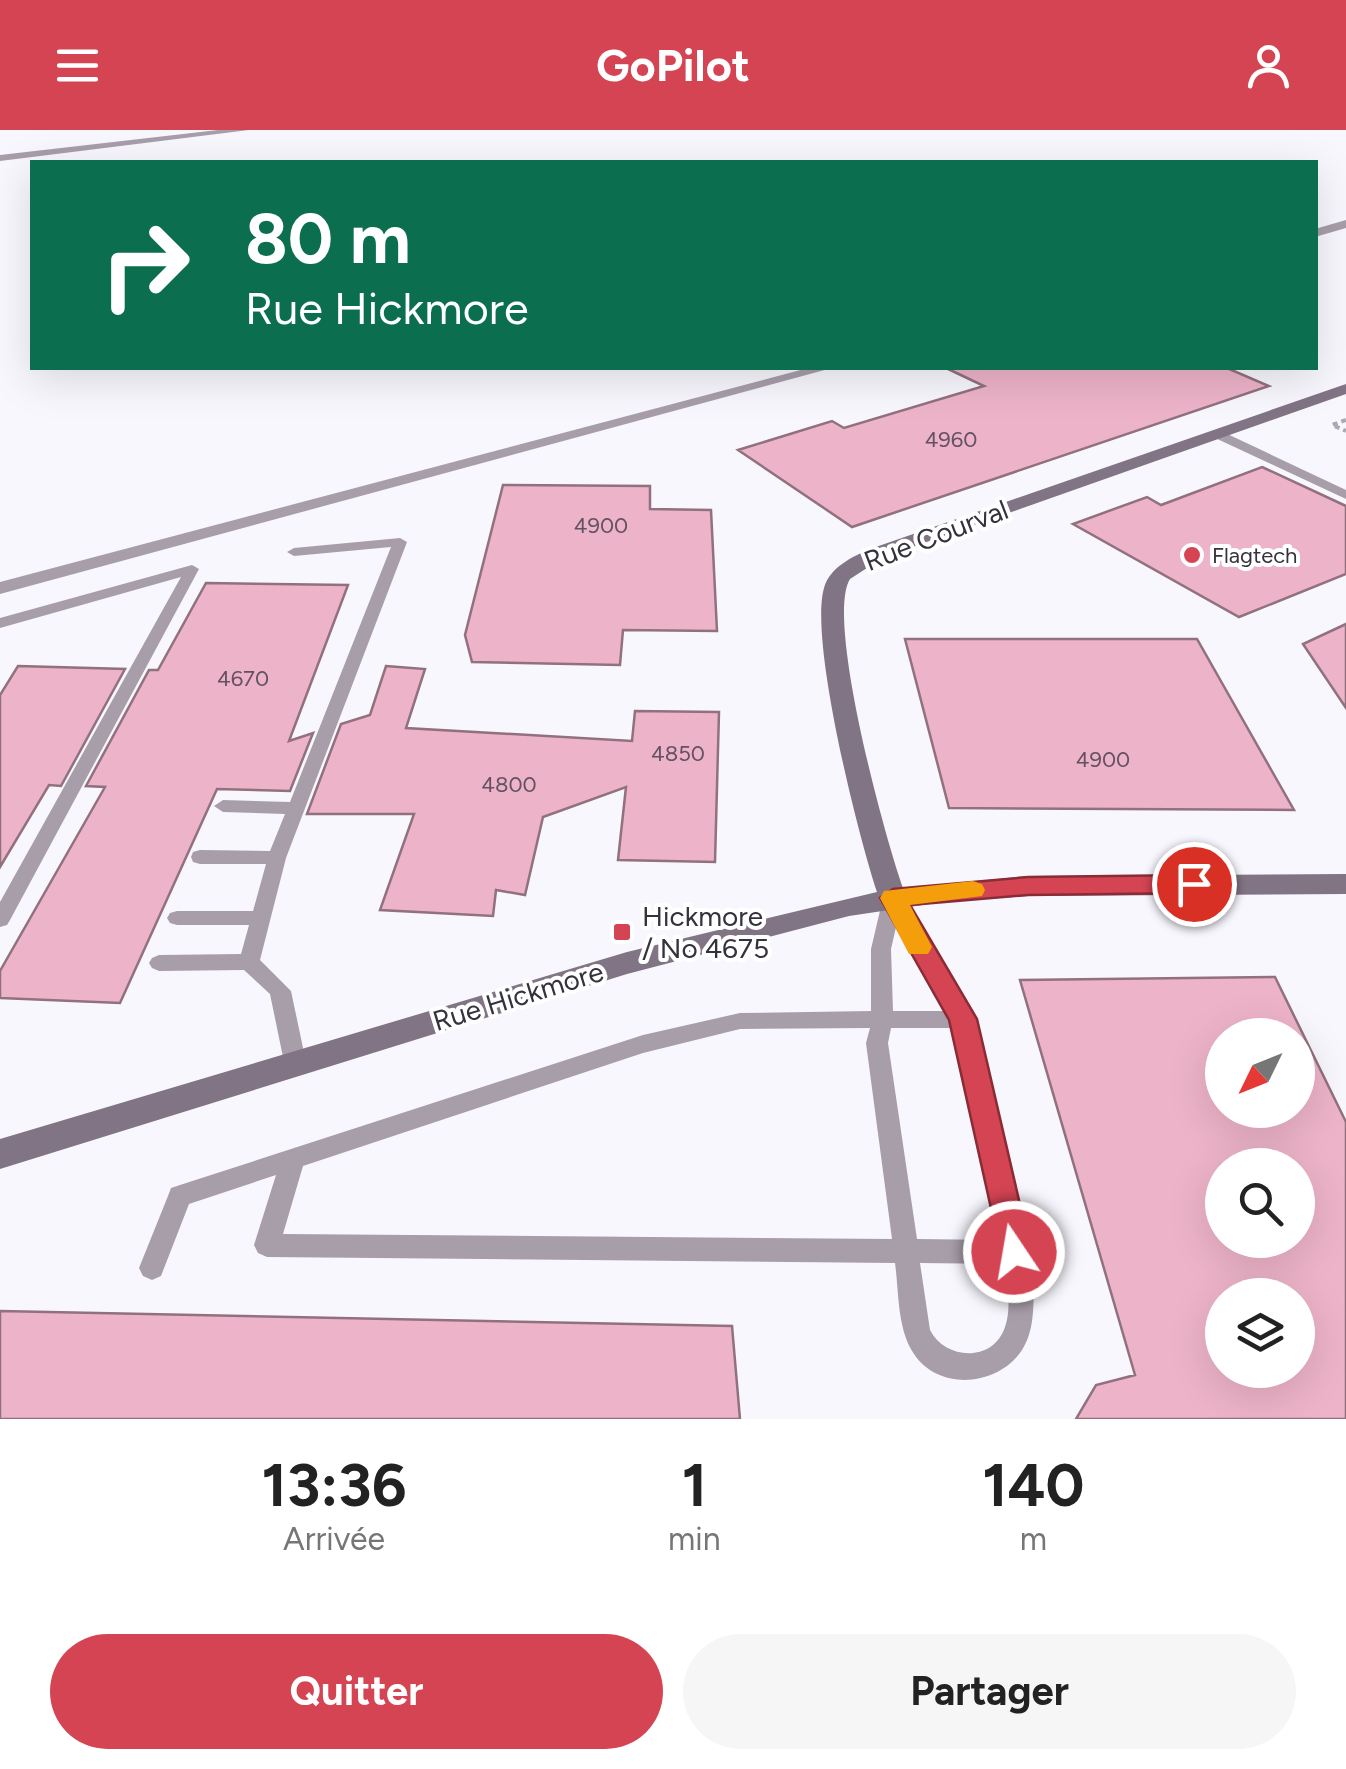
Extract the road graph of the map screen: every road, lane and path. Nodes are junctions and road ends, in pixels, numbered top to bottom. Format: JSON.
{"nodes":[{"id":1,"x":244,"y":130,"type":"edge"},
{"id":2,"x":0,"y":158,"type":"edge"},
{"id":3,"x":1346,"y":224,"type":"edge"},
{"id":4,"x":1318,"y":232,"type":"edge"},
{"id":5,"x":817,"y":370,"type":"edge"},
{"id":6,"x":1346,"y":390,"type":"edge"},
{"id":7,"x":1346,"y":420,"type":"edge"},
{"id":8,"x":1346,"y":431,"type":"edge"},
{"id":9,"x":1217,"y":434,"type":"junction"},
{"id":10,"x":1346,"y":494,"type":"edge"},
{"id":11,"x":294,"y":552,"type":"dead end"},
{"id":12,"x":0,"y":588,"type":"edge"},
{"id":13,"x":0,"y":623,"type":"edge"},
{"id":14,"x":224,"y":806,"type":"dead end"},
{"id":15,"x":297,"y":808,"type":"junction"},
{"id":16,"x":200,"y":857,"type":"dead end"},
{"id":17,"x":277,"y":858,"type":"junction"},
{"id":18,"x":1344,"y":888,"type":"edge"},
{"id":19,"x":893,"y":898,"type":"junction"},
{"id":20,"x":177,"y":918,"type":"dead end"},
{"id":21,"x":258,"y":918,"type":"junction"},
{"id":22,"x":0,"y":920,"type":"edge"},
{"id":23,"x":249,"y":962,"type":"junction"},
{"id":24,"x":159,"y":963,"type":"dead end"},
{"id":25,"x":963,"y":1019,"type":"junction"},
{"id":26,"x":882,"y":1020,"type":"junction"},
{"id":27,"x":295,"y":1062,"type":"junction"},
{"id":28,"x":0,"y":1154,"type":"edge"},
{"id":29,"x":293,"y":1159,"type":"junction"},
{"id":30,"x":906,"y":1252,"type":"junction"},
{"id":31,"x":1014,"y":1252,"type":"junction"},
{"id":32,"x":152,"y":1268,"type":"dead end"}],
"edges":[{"from":1,"to":2,"type":"street"},
{"from":3,"to":4,"type":"street"},
{"from":5,"to":12,"type":"street"},
{"from":6,"to":9,"type":"street","name":"Rue Courval"},
{"from":7,"to":8,"type":"path"},
{"from":9,"to":10,"type":"lane"},
{"from":9,"to":19,"type":"street","name":"Rue Courval"},
{"from":11,"to":15,"type":"lane"},
{"from":13,"to":22,"type":"lane"},
{"from":14,"to":15,"type":"lane"},
{"from":15,"to":17,"type":"lane"},
{"from":16,"to":17,"type":"lane"},
{"from":17,"to":21,"type":"lane"},
{"from":18,"to":19,"type":"street","name":"Rue Hickmore"},
{"from":19,"to":25,"type":"lane"},
{"from":19,"to":26,"type":"lane"},
{"from":19,"to":27,"type":"street","name":"Rue Hickmore"},
{"from":20,"to":21,"type":"lane"},
{"from":21,"to":23,"type":"lane"},
{"from":23,"to":24,"type":"lane"},
{"from":23,"to":27,"type":"lane"},
{"from":25,"to":26,"type":"lane"},
{"from":25,"to":31,"type":"lane"},
{"from":26,"to":29,"type":"lane"},
{"from":26,"to":30,"type":"lane"},
{"from":27,"to":28,"type":"street","name":"Rue Hickmore"},
{"from":29,"to":30,"type":"lane"},
{"from":29,"to":32,"type":"lane"},
{"from":30,"to":31,"type":"lane"},
{"from":30,"to":31,"type":"lane"}]}
